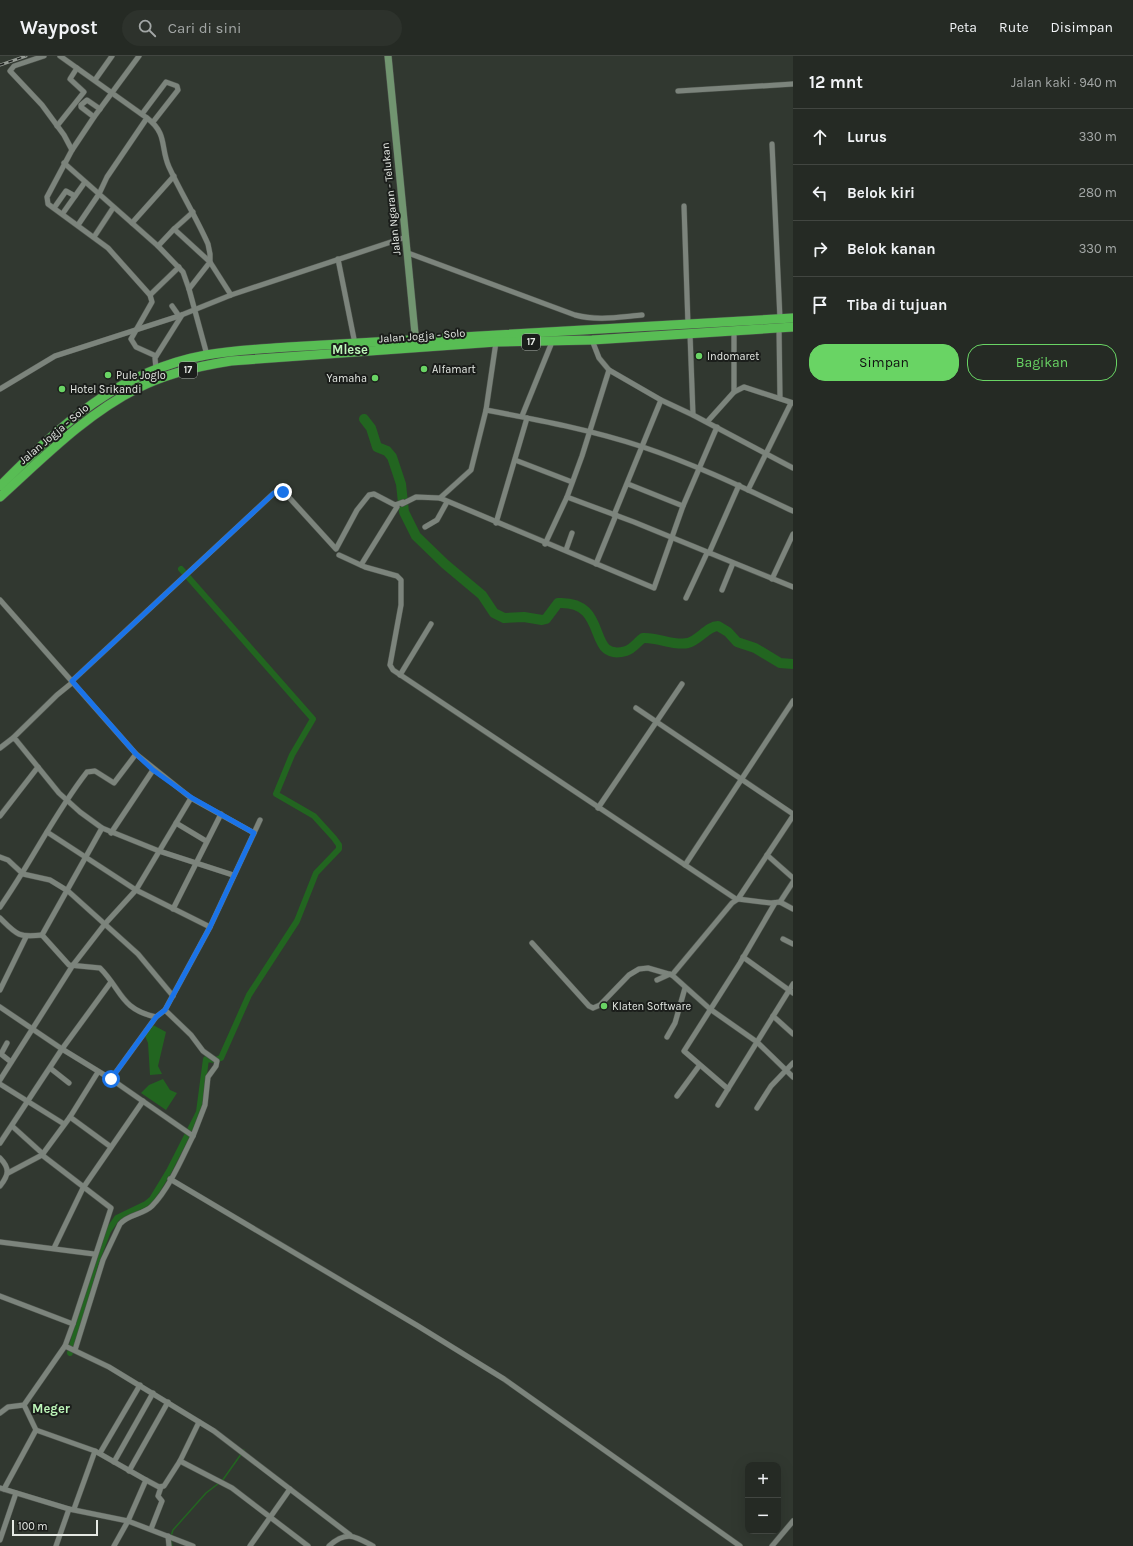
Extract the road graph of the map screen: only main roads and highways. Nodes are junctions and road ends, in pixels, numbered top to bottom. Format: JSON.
{"nodes":[{"id":1,"x":388,"y":56,"type":"edge"},
{"id":2,"x":793,"y":318,"type":"edge"},
{"id":3,"x":780,"y":324,"type":"junction"},
{"id":4,"x":793,"y":327,"type":"edge"},
{"id":5,"x":690,"y":330,"type":"junction"},
{"id":6,"x":646,"y":332,"type":"junction"},
{"id":7,"x":416,"y":344,"type":"junction"},
{"id":8,"x":0,"y":486,"type":"edge"},
{"id":9,"x":0,"y":497,"type":"edge"}],
"edges":[{"from":1,"to":7,"type":"main road","name":"Jalan Ngaran - Telukan"},
{"from":2,"to":3,"type":"highway","name":"Jalan Jogja - Solo","number":"17"},
{"from":3,"to":4,"type":"highway","name":"Jalan Jogja - Solo","number":"17"},
{"from":3,"to":5,"type":"highway","name":"Jalan Jogja - Solo","number":"17"},
{"from":3,"to":5,"type":"highway","name":"Jalan Jogja - Solo","number":"17"},
{"from":5,"to":6,"type":"highway","name":"Jalan Jogja - Solo","number":"17"},
{"from":6,"to":7,"type":"highway","number":"17"},
{"from":6,"to":7,"type":"highway","name":"Jalan Jogja - Solo","number":"17"},
{"from":7,"to":8,"type":"highway","number":"17"},
{"from":7,"to":9,"type":"highway","name":"Jalan Jogja - Solo","number":"17"}]}
